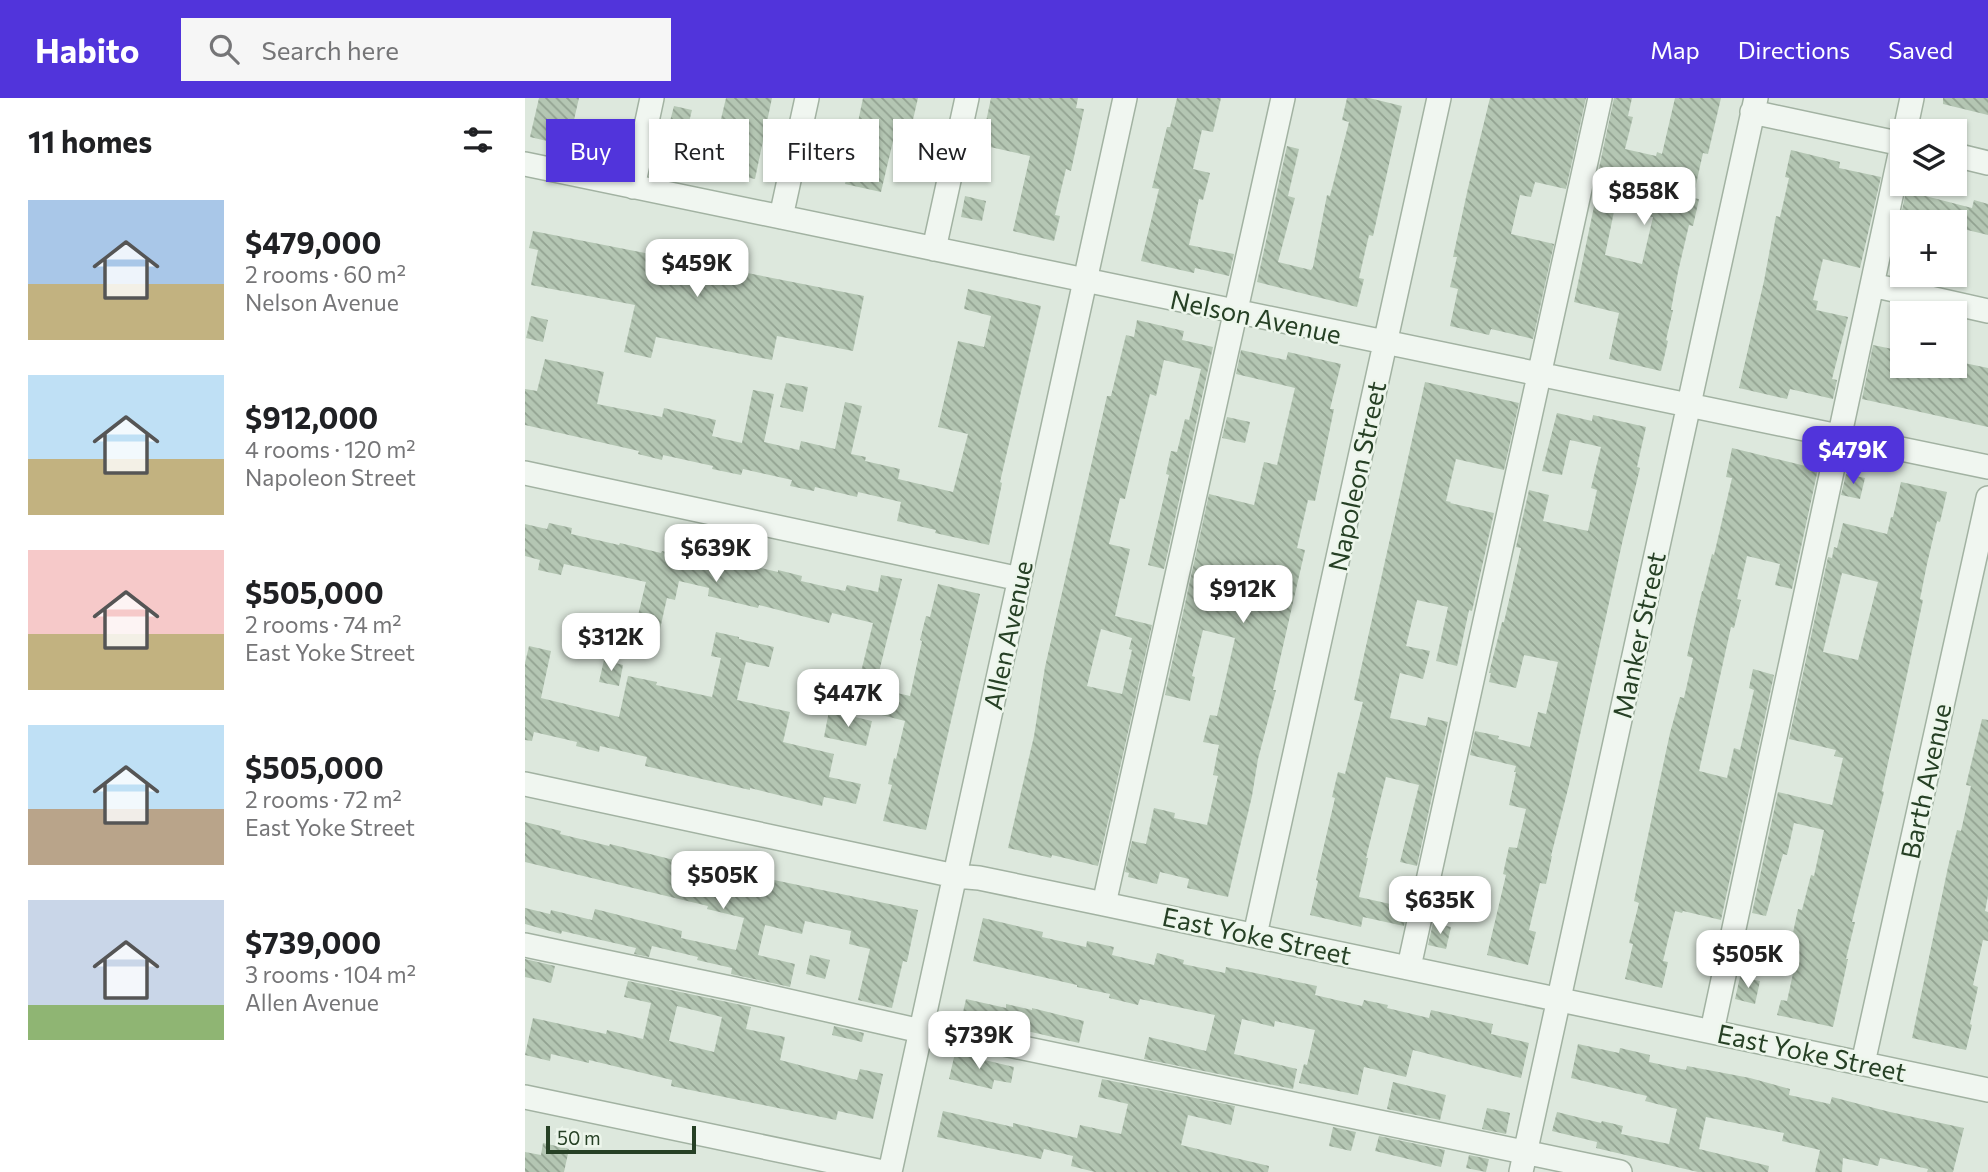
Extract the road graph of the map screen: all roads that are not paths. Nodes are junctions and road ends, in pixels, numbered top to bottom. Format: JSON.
{"nodes":[{"id":1,"x":652,"y":98,"type":"edge"},
{"id":2,"x":807,"y":98,"type":"edge"},
{"id":3,"x":967,"y":98,"type":"edge"},
{"id":4,"x":1125,"y":98,"type":"edge"},
{"id":5,"x":1283,"y":98,"type":"edge"},
{"id":6,"x":1439,"y":98,"type":"edge"},
{"id":7,"x":1600,"y":98,"type":"edge"},
{"id":8,"x":1912,"y":98,"type":"edge"},
{"id":9,"x":1754,"y":105,"type":"edge"},
{"id":10,"x":1908,"y":119,"type":"edge"},
{"id":11,"x":1890,"y":141,"type":"edge"},
{"id":12,"x":1967,"y":158,"type":"edge"},
{"id":13,"x":1988,"y":163,"type":"edge"},
{"id":14,"x":525,"y":164,"type":"edge"},
{"id":15,"x":633,"y":187,"type":"junction"},
{"id":16,"x":1891,"y":196,"type":"edge"},
{"id":17,"x":781,"y":217,"type":"junction"},
{"id":18,"x":934,"y":249,"type":"junction"},
{"id":19,"x":1085,"y":280,"type":"junction"},
{"id":20,"x":1872,"y":285,"type":"junction"},
{"id":21,"x":1988,"y":311,"type":"edge"},
{"id":22,"x":1236,"y":312,"type":"junction"},
{"id":23,"x":1386,"y":343,"type":"junction"},
{"id":24,"x":1539,"y":374,"type":"junction"},
{"id":25,"x":1689,"y":405,"type":"junction"},
{"id":26,"x":1839,"y":436,"type":"junction"},
{"id":27,"x":1988,"y":467,"type":"edge"},
{"id":28,"x":525,"y":473,"type":"edge"},
{"id":29,"x":1988,"y":498,"type":"edge"},
{"id":30,"x":1020,"y":579,"type":"junction"},
{"id":31,"x":525,"y":784,"type":"edge"},
{"id":32,"x":955,"y":876,"type":"junction"},
{"id":33,"x":1104,"y":904,"type":"junction"},
{"id":34,"x":1255,"y":935,"type":"junction"},
{"id":35,"x":525,"y":945,"type":"edge"},
{"id":36,"x":1409,"y":967,"type":"junction"},
{"id":37,"x":1559,"y":999,"type":"junction"},
{"id":38,"x":921,"y":1029,"type":"junction"},
{"id":39,"x":1712,"y":1031,"type":"junction"},
{"id":40,"x":1863,"y":1063,"type":"junction"},
{"id":41,"x":1988,"y":1090,"type":"edge"},
{"id":42,"x":525,"y":1097,"type":"edge"},
{"id":43,"x":1523,"y":1162,"type":"edge"},
{"id":44,"x":883,"y":1172,"type":"edge"},
{"id":45,"x":890,"y":1172,"type":"edge"},
{"id":46,"x":1620,"y":1172,"type":"edge"}],
"edges":[{"from":1,"to":15,"type":"street"},
{"from":2,"to":17,"type":"street"},
{"from":3,"to":18,"type":"street"},
{"from":4,"to":19,"type":"street","name":"Allen Avenue"},
{"from":5,"to":22,"type":"street"},
{"from":6,"to":23,"type":"street","name":"Napoleon Street"},
{"from":7,"to":24,"type":"street"},
{"from":8,"to":10,"type":"street"},
{"from":9,"to":11,"type":"street"},
{"from":9,"to":25,"type":"street","name":"Manker Street"},
{"from":12,"to":13,"type":"street"},
{"from":14,"to":15,"type":"street","name":"Nelson Avenue"},
{"from":15,"to":17,"type":"street","name":"Nelson Avenue"},
{"from":16,"to":20,"type":"street"},
{"from":17,"to":18,"type":"street","name":"Nelson Avenue"},
{"from":18,"to":19,"type":"street","name":"Nelson Avenue"},
{"from":19,"to":22,"type":"street","name":"Nelson Avenue"},
{"from":19,"to":30,"type":"street","name":"Allen Avenue"},
{"from":20,"to":21,"type":"street"},
{"from":20,"to":26,"type":"street"},
{"from":22,"to":23,"type":"street","name":"Nelson Avenue"},
{"from":22,"to":33,"type":"street"},
{"from":23,"to":24,"type":"street","name":"Nelson Avenue"},
{"from":23,"to":34,"type":"street","name":"Napoleon Street"},
{"from":24,"to":25,"type":"street","name":"Nelson Avenue"},
{"from":24,"to":36,"type":"street"},
{"from":25,"to":26,"type":"street","name":"Nelson Avenue"},
{"from":25,"to":37,"type":"street","name":"Manker Street"},
{"from":26,"to":27,"type":"street","name":"Nelson Avenue"},
{"from":26,"to":39,"type":"street"},
{"from":28,"to":30,"type":"street"},
{"from":29,"to":40,"type":"street","name":"Barth Avenue"},
{"from":30,"to":32,"type":"street","name":"Allen Avenue"},
{"from":31,"to":32,"type":"street","name":"East Yoke Street"},
{"from":32,"to":33,"type":"street","name":"East Yoke Street"},
{"from":32,"to":38,"type":"street","name":"Allen Avenue"},
{"from":33,"to":34,"type":"street","name":"East Yoke Street"},
{"from":34,"to":36,"type":"street","name":"East Yoke Street"},
{"from":35,"to":38,"type":"street"},
{"from":36,"to":37,"type":"street","name":"East Yoke Street"},
{"from":37,"to":39,"type":"street","name":"East Yoke Street"},
{"from":37,"to":43,"type":"street","name":"Manker Street"},
{"from":38,"to":43,"type":"street"},
{"from":38,"to":45,"type":"street","name":"Allen Avenue"},
{"from":39,"to":40,"type":"street","name":"East Yoke Street"},
{"from":40,"to":41,"type":"street","name":"East Yoke Street"},
{"from":42,"to":44,"type":"street"},
{"from":43,"to":46,"type":"street"}]}
